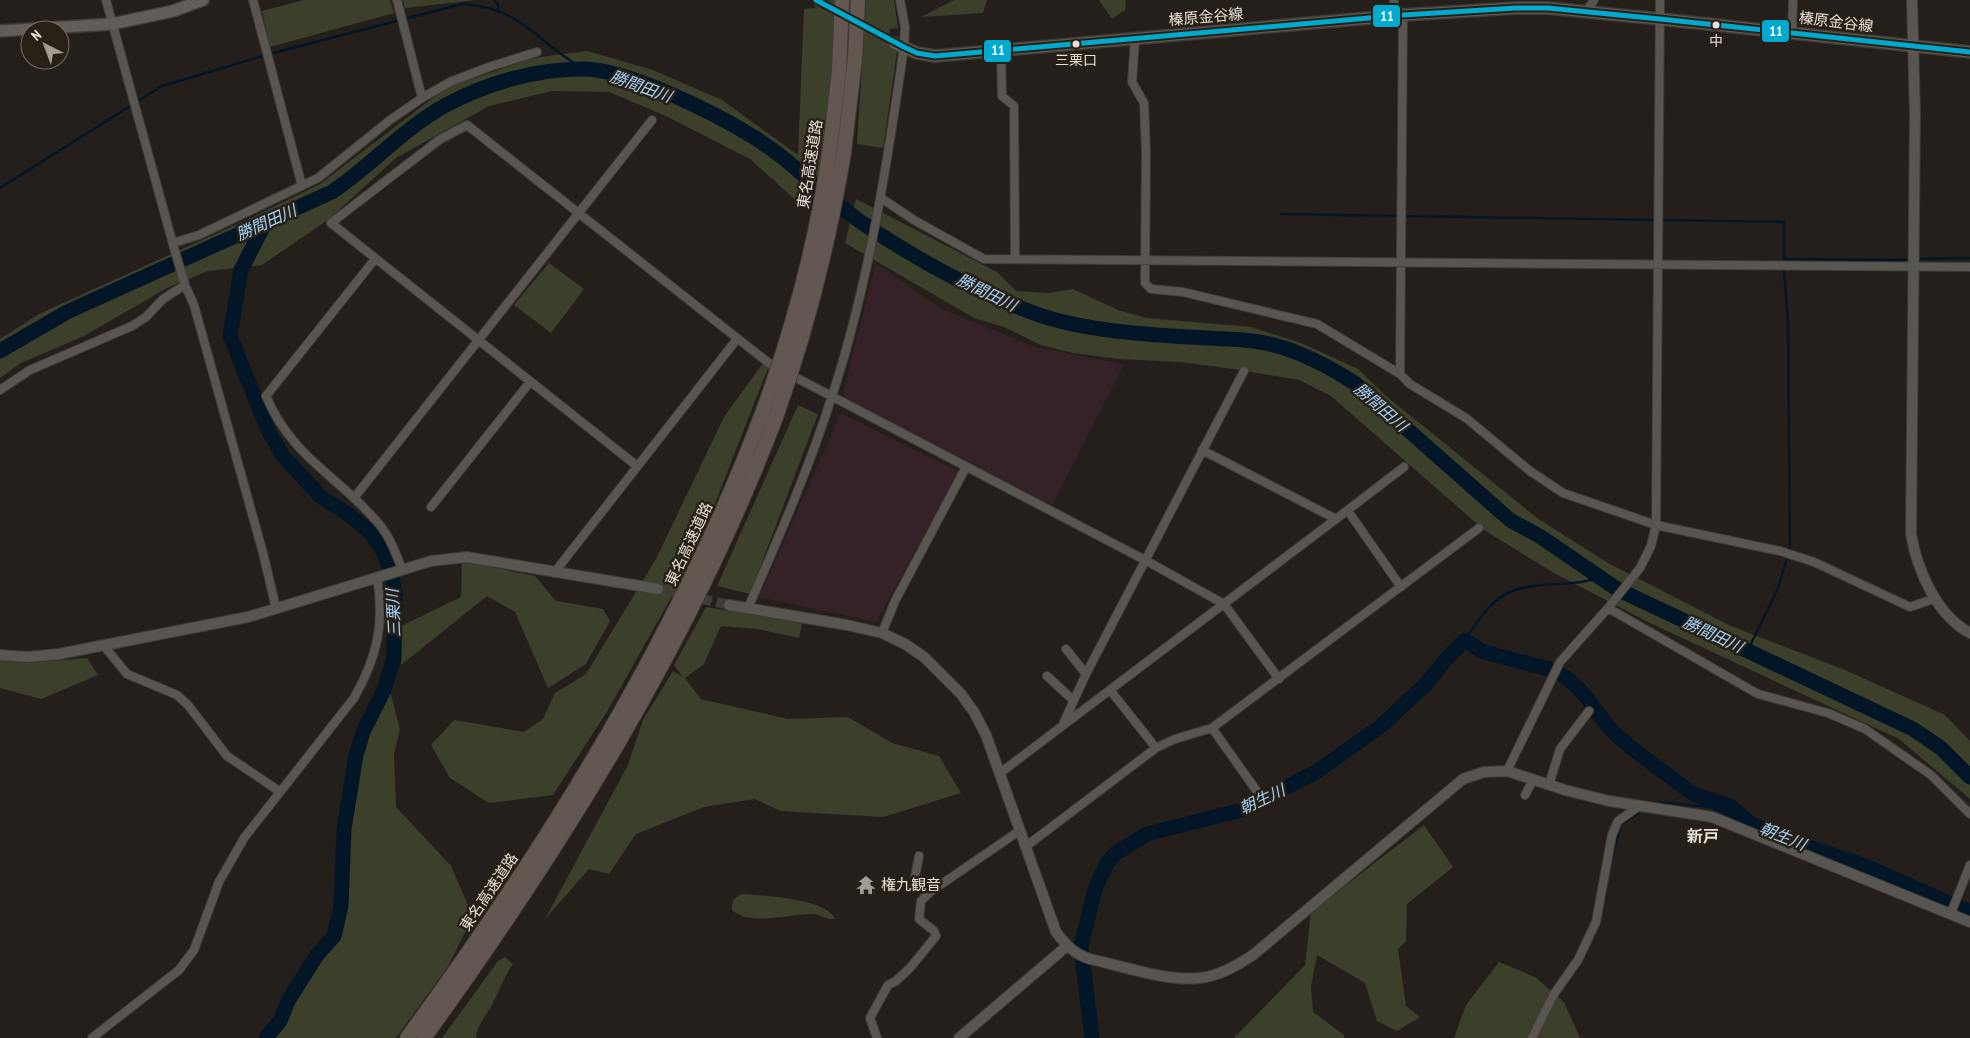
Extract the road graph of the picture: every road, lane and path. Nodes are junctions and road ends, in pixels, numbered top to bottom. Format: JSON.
{"nodes":[{"id":1,"x":106,"y":0,"type":"edge"},
{"id":2,"x":203,"y":0,"type":"edge"},
{"id":3,"x":253,"y":0,"type":"edge"},
{"id":4,"x":397,"y":0,"type":"edge"},
{"id":5,"x":842,"y":0,"type":"edge"},
{"id":6,"x":858,"y":0,"type":"edge"},
{"id":7,"x":900,"y":0,"type":"edge"},
{"id":8,"x":1394,"y":0,"type":"edge"},
{"id":9,"x":1594,"y":0,"type":"edge"},
{"id":10,"x":1660,"y":0,"type":"edge"},
{"id":11,"x":1793,"y":0,"type":"edge"},
{"id":12,"x":1912,"y":0,"type":"edge"},
{"id":13,"x":1514,"y":4,"type":"edge"},
{"id":14,"x":1586,"y":12,"type":"junction"},
{"id":15,"x":1398,"y":15,"type":"junction"},
{"id":16,"x":1660,"y":19,"type":"junction"},
{"id":17,"x":112,"y":24,"type":"junction"},
{"id":18,"x":0,"y":30,"type":"edge"},
{"id":19,"x":1792,"y":32,"type":"junction"},
{"id":20,"x":1135,"y":39,"type":"junction"},
{"id":21,"x":899,"y":45,"type":"junction"},
{"id":22,"x":1913,"y":47,"type":"junction"},
{"id":23,"x":1001,"y":50,"type":"junction"},
{"id":24,"x":537,"y":52,"type":"dead end"},
{"id":25,"x":1970,"y":52,"type":"edge"},
{"id":26,"x":422,"y":98,"type":"junction"},
{"id":27,"x":652,"y":120,"type":"dead end"},
{"id":28,"x":302,"y":186,"type":"junction"},
{"id":29,"x":881,"y":198,"type":"junction"},
{"id":30,"x":579,"y":213,"type":"junction"},
{"id":31,"x":174,"y":245,"type":"junction"},
{"id":32,"x":375,"y":259,"type":"junction"},
{"id":33,"x":1015,"y":259,"type":"junction"},
{"id":34,"x":1145,"y":260,"type":"junction"},
{"id":35,"x":1913,"y":261,"type":"junction"},
{"id":36,"x":1402,"y":262,"type":"junction"},
{"id":37,"x":1658,"y":263,"type":"junction"},
{"id":38,"x":1970,"y":267,"type":"edge"},
{"id":39,"x":184,"y":283,"type":"junction"},
{"id":40,"x":737,"y":339,"type":"junction"},
{"id":41,"x":478,"y":340,"type":"junction"},
{"id":42,"x":1244,"y":371,"type":"dead end"},
{"id":43,"x":1400,"y":374,"type":"junction"},
{"id":44,"x":530,"y":382,"type":"junction"},
{"id":45,"x":0,"y":390,"type":"edge"},
{"id":46,"x":832,"y":396,"type":"junction"},
{"id":47,"x":1202,"y":450,"type":"junction"},
{"id":48,"x":637,"y":466,"type":"junction"},
{"id":49,"x":1404,"y":467,"type":"dead end"},
{"id":50,"x":966,"y":468,"type":"junction"},
{"id":51,"x":354,"y":498,"type":"junction"},
{"id":52,"x":431,"y":507,"type":"dead end"},
{"id":53,"x":1348,"y":511,"type":"junction"},
{"id":54,"x":1336,"y":519,"type":"junction"},
{"id":55,"x":1656,"y":525,"type":"junction"},
{"id":56,"x":1479,"y":528,"type":"dead end"},
{"id":57,"x":1146,"y":560,"type":"junction"},
{"id":58,"x":402,"y":569,"type":"junction"},
{"id":59,"x":554,"y":573,"type":"junction"},
{"id":60,"x":377,"y":577,"type":"junction"},
{"id":61,"x":1401,"y":586,"type":"junction"},
{"id":62,"x":658,"y":590,"type":"tunnel mouth"},
{"id":63,"x":1936,"y":598,"type":"junction"},
{"id":64,"x":1224,"y":604,"type":"junction"},
{"id":65,"x":729,"y":605,"type":"tunnel mouth"},
{"id":66,"x":276,"y":608,"type":"junction"},
{"id":67,"x":748,"y":608,"type":"junction"},
{"id":68,"x":1608,"y":608,"type":"junction"},
{"id":69,"x":1970,"y":633,"type":"edge"},
{"id":70,"x":882,"y":634,"type":"junction"},
{"id":71,"x":104,"y":646,"type":"junction"},
{"id":72,"x":1066,"y":649,"type":"dead end"},
{"id":73,"x":0,"y":655,"type":"edge"},
{"id":74,"x":1086,"y":674,"type":"junction"},
{"id":75,"x":1047,"y":676,"type":"dead end"},
{"id":76,"x":1279,"y":679,"type":"junction"},
{"id":77,"x":1110,"y":690,"type":"junction"},
{"id":78,"x":1073,"y":700,"type":"junction"},
{"id":79,"x":1589,"y":711,"type":"dead end"},
{"id":80,"x":1063,"y":724,"type":"junction"},
{"id":81,"x":1212,"y":728,"type":"junction"},
{"id":82,"x":1156,"y":748,"type":"junction"},
{"id":83,"x":1507,"y":771,"type":"junction"},
{"id":84,"x":1000,"y":773,"type":"junction"},
{"id":85,"x":1533,"y":780,"type":"junction"},
{"id":86,"x":1549,"y":785,"type":"junction"},
{"id":87,"x":1256,"y":790,"type":"dead end"},
{"id":88,"x":279,"y":791,"type":"junction"},
{"id":89,"x":1525,"y":795,"type":"dead end"},
{"id":90,"x":1638,"y":807,"type":"junction"},
{"id":91,"x":1970,"y":814,"type":"edge"},
{"id":92,"x":1019,"y":831,"type":"junction"},
{"id":93,"x":1025,"y":847,"type":"junction"},
{"id":94,"x":919,"y":856,"type":"dead end"},
{"id":95,"x":1970,"y":865,"type":"edge"},
{"id":96,"x":930,"y":892,"type":"junction"},
{"id":97,"x":1951,"y":913,"type":"junction"},
{"id":98,"x":1970,"y":922,"type":"edge"},
{"id":99,"x":1066,"y":946,"type":"junction"},
{"id":100,"x":92,"y":1038,"type":"edge"},
{"id":101,"x":407,"y":1038,"type":"edge"},
{"id":102,"x":424,"y":1038,"type":"edge"},
{"id":103,"x":877,"y":1038,"type":"edge"},
{"id":104,"x":959,"y":1038,"type":"edge"},
{"id":105,"x":1532,"y":1038,"type":"edge"}],
"edges":[{"from":1,"to":17,"type":"street"},
{"from":2,"to":17,"type":"main road"},
{"from":3,"to":28,"type":"street"},
{"from":4,"to":26,"type":"street"},
{"from":5,"to":101,"type":"highway","name":"東名高速道路","bridge":true},
{"from":6,"to":102,"type":"highway","name":"東名高速道路","bridge":true},
{"from":7,"to":21,"type":"street"},
{"from":8,"to":15,"type":"street"},
{"from":9,"to":14,"type":"street"},
{"from":10,"to":16,"type":"street"},
{"from":11,"to":19,"type":"street"},
{"from":12,"to":22,"type":"street"},
{"from":13,"to":14,"type":"main road","name":"榛原金谷線"},
{"from":13,"to":15,"type":"main road","name":"榛原金谷線"},
{"from":14,"to":16,"type":"main road","name":"榛原金谷線"},
{"from":15,"to":20,"type":"main road","name":"榛原金谷線"},
{"from":15,"to":36,"type":"street"},
{"from":16,"to":19,"type":"main road","name":"榛原金谷線"},
{"from":16,"to":37,"type":"street"},
{"from":17,"to":18,"type":"main road"},
{"from":17,"to":31,"type":"street"},
{"from":19,"to":22,"type":"main road","name":"榛原金谷線"},
{"from":20,"to":23,"type":"main road","name":"榛原金谷線"},
{"from":20,"to":34,"type":"street"},
{"from":21,"to":23,"type":"main road","name":"榛原金谷線"},
{"from":21,"to":29,"type":"street"},
{"from":22,"to":25,"type":"main road","name":"榛原金谷線"},
{"from":22,"to":35,"type":"street"},
{"from":23,"to":33,"type":"street"},
{"from":24,"to":26,"type":"street"},
{"from":26,"to":28,"type":"street"},
{"from":27,"to":30,"type":"street"},
{"from":28,"to":31,"type":"street"},
{"from":29,"to":33,"type":"street"},
{"from":29,"to":46,"type":"street"},
{"from":30,"to":32,"type":"street"},
{"from":30,"to":40,"type":"street"},
{"from":30,"to":41,"type":"street"},
{"from":31,"to":39,"type":"street"},
{"from":32,"to":41,"type":"street"},
{"from":32,"to":51,"type":"street"},
{"from":33,"to":34,"type":"street"},
{"from":34,"to":36,"type":"street"},
{"from":34,"to":43,"type":"street"},
{"from":35,"to":37,"type":"street"},
{"from":35,"to":38,"type":"street"},
{"from":35,"to":63,"type":"street"},
{"from":36,"to":37,"type":"street"},
{"from":36,"to":43,"type":"street"},
{"from":37,"to":55,"type":"street"},
{"from":39,"to":45,"type":"street"},
{"from":39,"to":66,"type":"street"},
{"from":40,"to":46,"type":"street"},
{"from":40,"to":48,"type":"street"},
{"from":41,"to":44,"type":"street"},
{"from":41,"to":51,"type":"street"},
{"from":42,"to":47,"type":"street"},
{"from":43,"to":55,"type":"street"},
{"from":44,"to":48,"type":"street"},
{"from":44,"to":52,"type":"street"},
{"from":46,"to":50,"type":"street"},
{"from":46,"to":67,"type":"street"},
{"from":47,"to":54,"type":"street"},
{"from":47,"to":57,"type":"street"},
{"from":48,"to":59,"type":"street"},
{"from":49,"to":53,"type":"street"},
{"from":50,"to":57,"type":"street"},
{"from":50,"to":70,"type":"street"},
{"from":51,"to":58,"type":"street"},
{"from":53,"to":54,"type":"street"},
{"from":53,"to":61,"type":"street"},
{"from":54,"to":64,"type":"street"},
{"from":55,"to":63,"type":"street"},
{"from":55,"to":68,"type":"street"},
{"from":56,"to":61,"type":"street"},
{"from":57,"to":64,"type":"street"},
{"from":57,"to":74,"type":"street"},
{"from":58,"to":59,"type":"street"},
{"from":58,"to":60,"type":"street"},
{"from":59,"to":62,"type":"street"},
{"from":60,"to":66,"type":"street"},
{"from":60,"to":88,"type":"street"},
{"from":61,"to":76,"type":"street"},
{"from":63,"to":69,"type":"street"},
{"from":64,"to":76,"type":"street"},
{"from":64,"to":77,"type":"street"},
{"from":65,"to":67,"type":"street"},
{"from":66,"to":71,"type":"street"},
{"from":67,"to":70,"type":"street"},
{"from":68,"to":83,"type":"street"},
{"from":68,"to":91,"type":"street"},
{"from":70,"to":84,"type":"street"},
{"from":71,"to":73,"type":"street"},
{"from":71,"to":88,"type":"street"},
{"from":72,"to":74,"type":"street"},
{"from":74,"to":78,"type":"street"},
{"from":75,"to":78,"type":"street"},
{"from":76,"to":81,"type":"street"},
{"from":77,"to":80,"type":"street"},
{"from":77,"to":82,"type":"street"},
{"from":78,"to":80,"type":"street"},
{"from":79,"to":86,"type":"street"},
{"from":80,"to":84,"type":"street"},
{"from":81,"to":82,"type":"street"},
{"from":81,"to":87,"type":"street"},
{"from":82,"to":93,"type":"street"},
{"from":83,"to":85,"type":"street"},
{"from":83,"to":99,"type":"street"},
{"from":84,"to":92,"type":"street"},
{"from":85,"to":86,"type":"street"},
{"from":85,"to":89,"type":"street"},
{"from":86,"to":90,"type":"street"},
{"from":88,"to":100,"type":"street"},
{"from":90,"to":97,"type":"street"},
{"from":90,"to":105,"type":"street"},
{"from":92,"to":93,"type":"street"},
{"from":92,"to":96,"type":"street"},
{"from":93,"to":99,"type":"street"},
{"from":94,"to":96,"type":"street"},
{"from":95,"to":97,"type":"street"},
{"from":96,"to":103,"type":"street"},
{"from":97,"to":98,"type":"street"},
{"from":99,"to":104,"type":"street"}]}
